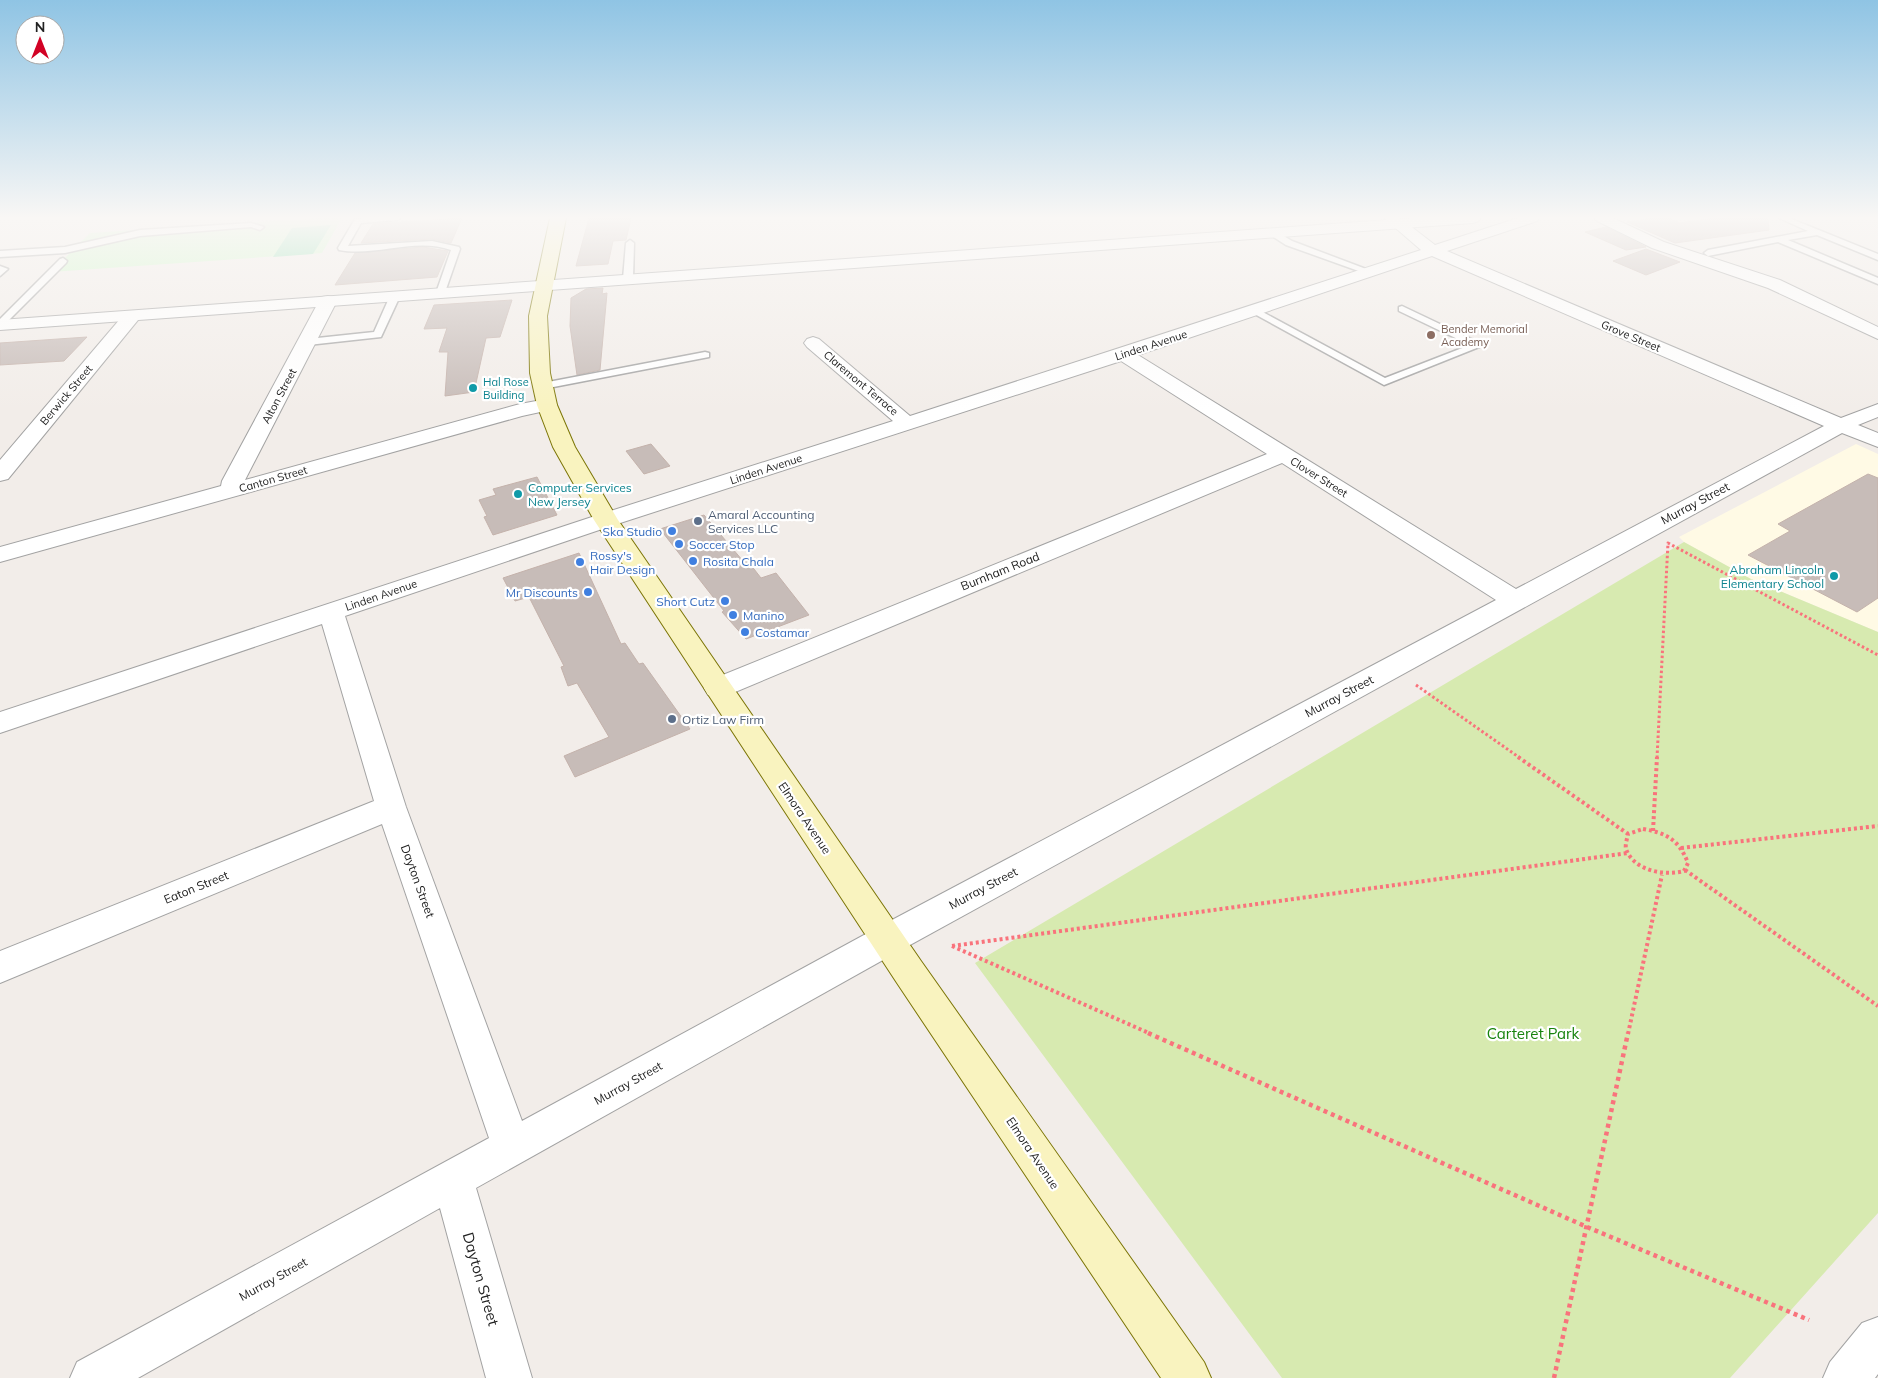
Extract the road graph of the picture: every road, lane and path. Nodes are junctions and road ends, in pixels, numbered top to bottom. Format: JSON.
{"nodes":[{"id":1,"x":42,"y":282,"type":"edge"},
{"id":2,"x":445,"y":282,"type":"edge"},
{"id":3,"x":582,"y":282,"type":"edge"},
{"id":4,"x":1339,"y":282,"type":"edge"},
{"id":5,"x":1506,"y":282,"type":"edge"},
{"id":6,"x":1769,"y":282,"type":"edge"},
{"id":7,"x":544,"y":285,"type":"junction"},
{"id":8,"x":441,"y":293,"type":"junction"},
{"id":9,"x":395,"y":296,"type":"junction"},
{"id":10,"x":328,"y":301,"type":"junction"},
{"id":11,"x":1402,"y":309,"type":"dead end"},
{"id":12,"x":1254,"y":311,"type":"junction"},
{"id":13,"x":132,"y":316,"type":"junction"},
{"id":14,"x":0,"y":325,"type":"edge"},
{"id":15,"x":1878,"y":334,"type":"edge"},
{"id":16,"x":308,"y":342,"type":"junction"},
{"id":17,"x":813,"y":343,"type":"dead end"},
{"id":18,"x":1123,"y":354,"type":"junction"},
{"id":19,"x":705,"y":355,"type":"dead end"},
{"id":20,"x":545,"y":395,"type":"junction"},
{"id":21,"x":1878,"y":410,"type":"edge"},
{"id":22,"x":908,"y":424,"type":"junction"},
{"id":23,"x":1841,"y":425,"type":"junction"},
{"id":24,"x":1878,"y":441,"type":"edge"},
{"id":25,"x":1283,"y":455,"type":"junction"},
{"id":26,"x":0,"y":474,"type":"edge"},
{"id":27,"x":231,"y":491,"type":"junction"},
{"id":28,"x":606,"y":520,"type":"junction"},
{"id":29,"x":0,"y":555,"type":"edge"},
{"id":30,"x":1515,"y":600,"type":"junction"},
{"id":31,"x":331,"y":612,"type":"junction"},
{"id":32,"x":1878,"y":655,"type":"edge"},
{"id":33,"x":1416,"y":685,"type":"dead end"},
{"id":34,"x":718,"y":688,"type":"junction"},
{"id":35,"x":0,"y":723,"type":"edge"},
{"id":36,"x":391,"y":807,"type":"junction"},
{"id":37,"x":1878,"y":826,"type":"edge"},
{"id":38,"x":1653,"y":831,"type":"junction"},
{"id":39,"x":1628,"y":834,"type":"junction"},
{"id":40,"x":1681,"y":848,"type":"junction"},
{"id":41,"x":1628,"y":853,"type":"junction"},
{"id":42,"x":1685,"y":870,"type":"junction"},
{"id":43,"x":1662,"y":875,"type":"junction"},
{"id":44,"x":887,"y":940,"type":"junction"},
{"id":45,"x":0,"y":967,"type":"edge"},
{"id":46,"x":1878,"y":1006,"type":"edge"},
{"id":47,"x":512,"y":1147,"type":"junction"},
{"id":48,"x":453,"y":1180,"type":"junction"},
{"id":49,"x":1587,"y":1227,"type":"junction"},
{"id":50,"x":1809,"y":1320,"type":"dead end"},
{"id":51,"x":1878,"y":1339,"type":"edge"},
{"id":52,"x":93,"y":1378,"type":"edge"},
{"id":53,"x":509,"y":1378,"type":"edge"},
{"id":54,"x":1188,"y":1378,"type":"edge"},
{"id":55,"x":1554,"y":1378,"type":"edge"},
{"id":56,"x":1846,"y":1378,"type":"edge"}],
"edges":[{"from":1,"to":14,"type":"lane"},
{"from":2,"to":8,"type":"lane"},
{"from":3,"to":7,"type":"street"},
{"from":4,"to":12,"type":"street","name":"Linden Avenue"},
{"from":5,"to":23,"type":"street","name":"Grove Street"},
{"from":6,"to":15,"type":"street"},
{"from":7,"to":8,"type":"street"},
{"from":7,"to":20,"type":"main road","name":"Elmora Avenue"},
{"from":8,"to":9,"type":"street"},
{"from":9,"to":10,"type":"street"},
{"from":9,"to":16,"type":"lane"},
{"from":10,"to":13,"type":"street"},
{"from":10,"to":16,"type":"street","name":"Alton Street"},
{"from":11,"to":12,"type":"lane"},
{"from":12,"to":18,"type":"street","name":"Linden Avenue"},
{"from":13,"to":14,"type":"street"},
{"from":13,"to":26,"type":"street","name":"Berwick Street"},
{"from":16,"to":27,"type":"street","name":"Alton Street"},
{"from":17,"to":22,"type":"street","name":"Claremont Terrace"},
{"from":18,"to":22,"type":"street","name":"Linden Avenue"},
{"from":18,"to":25,"type":"street","name":"Clover Street"},
{"from":19,"to":20,"type":"lane"},
{"from":20,"to":27,"type":"street","name":"Canton Street"},
{"from":20,"to":28,"type":"main road","name":"Elmora Avenue"},
{"from":21,"to":23,"type":"street","name":"Murray Street"},
{"from":22,"to":28,"type":"street","name":"Linden Avenue"},
{"from":23,"to":24,"type":"street","name":"Grove Street"},
{"from":23,"to":30,"type":"street","name":"Murray Street"},
{"from":25,"to":30,"type":"street","name":"Clover Street"},
{"from":25,"to":34,"type":"street","name":"Burnham Road"},
{"from":27,"to":29,"type":"street","name":"Canton Street"},
{"from":28,"to":31,"type":"street","name":"Linden Avenue"},
{"from":28,"to":34,"type":"main road","name":"Elmora Avenue"},
{"from":30,"to":44,"type":"street","name":"Murray Street"},
{"from":31,"to":35,"type":"street","name":"Linden Avenue"},
{"from":31,"to":36,"type":"street","name":"Dayton Street"},
{"from":32,"to":38,"type":"path"},
{"from":33,"to":39,"type":"path"},
{"from":34,"to":44,"type":"main road","name":"Elmora Avenue"},
{"from":36,"to":45,"type":"street","name":"Eaton Street"},
{"from":36,"to":47,"type":"street","name":"Dayton Street"},
{"from":37,"to":40,"type":"path"},
{"from":38,"to":39,"type":"path"},
{"from":38,"to":40,"type":"path"},
{"from":39,"to":41,"type":"path"},
{"from":40,"to":42,"type":"path"},
{"from":41,"to":43,"type":"path"},
{"from":41,"to":49,"type":"path"},
{"from":42,"to":43,"type":"path"},
{"from":42,"to":46,"type":"path"},
{"from":43,"to":49,"type":"path"},
{"from":44,"to":47,"type":"street","name":"Murray Street"},
{"from":44,"to":54,"type":"main road","name":"Elmora Avenue"},
{"from":47,"to":48,"type":"street","name":"Murray Street"},
{"from":48,"to":52,"type":"street","name":"Murray Street"},
{"from":48,"to":53,"type":"street","name":"Dayton Street"},
{"from":49,"to":50,"type":"path"},
{"from":49,"to":55,"type":"path"},
{"from":51,"to":56,"type":"street"}]}
